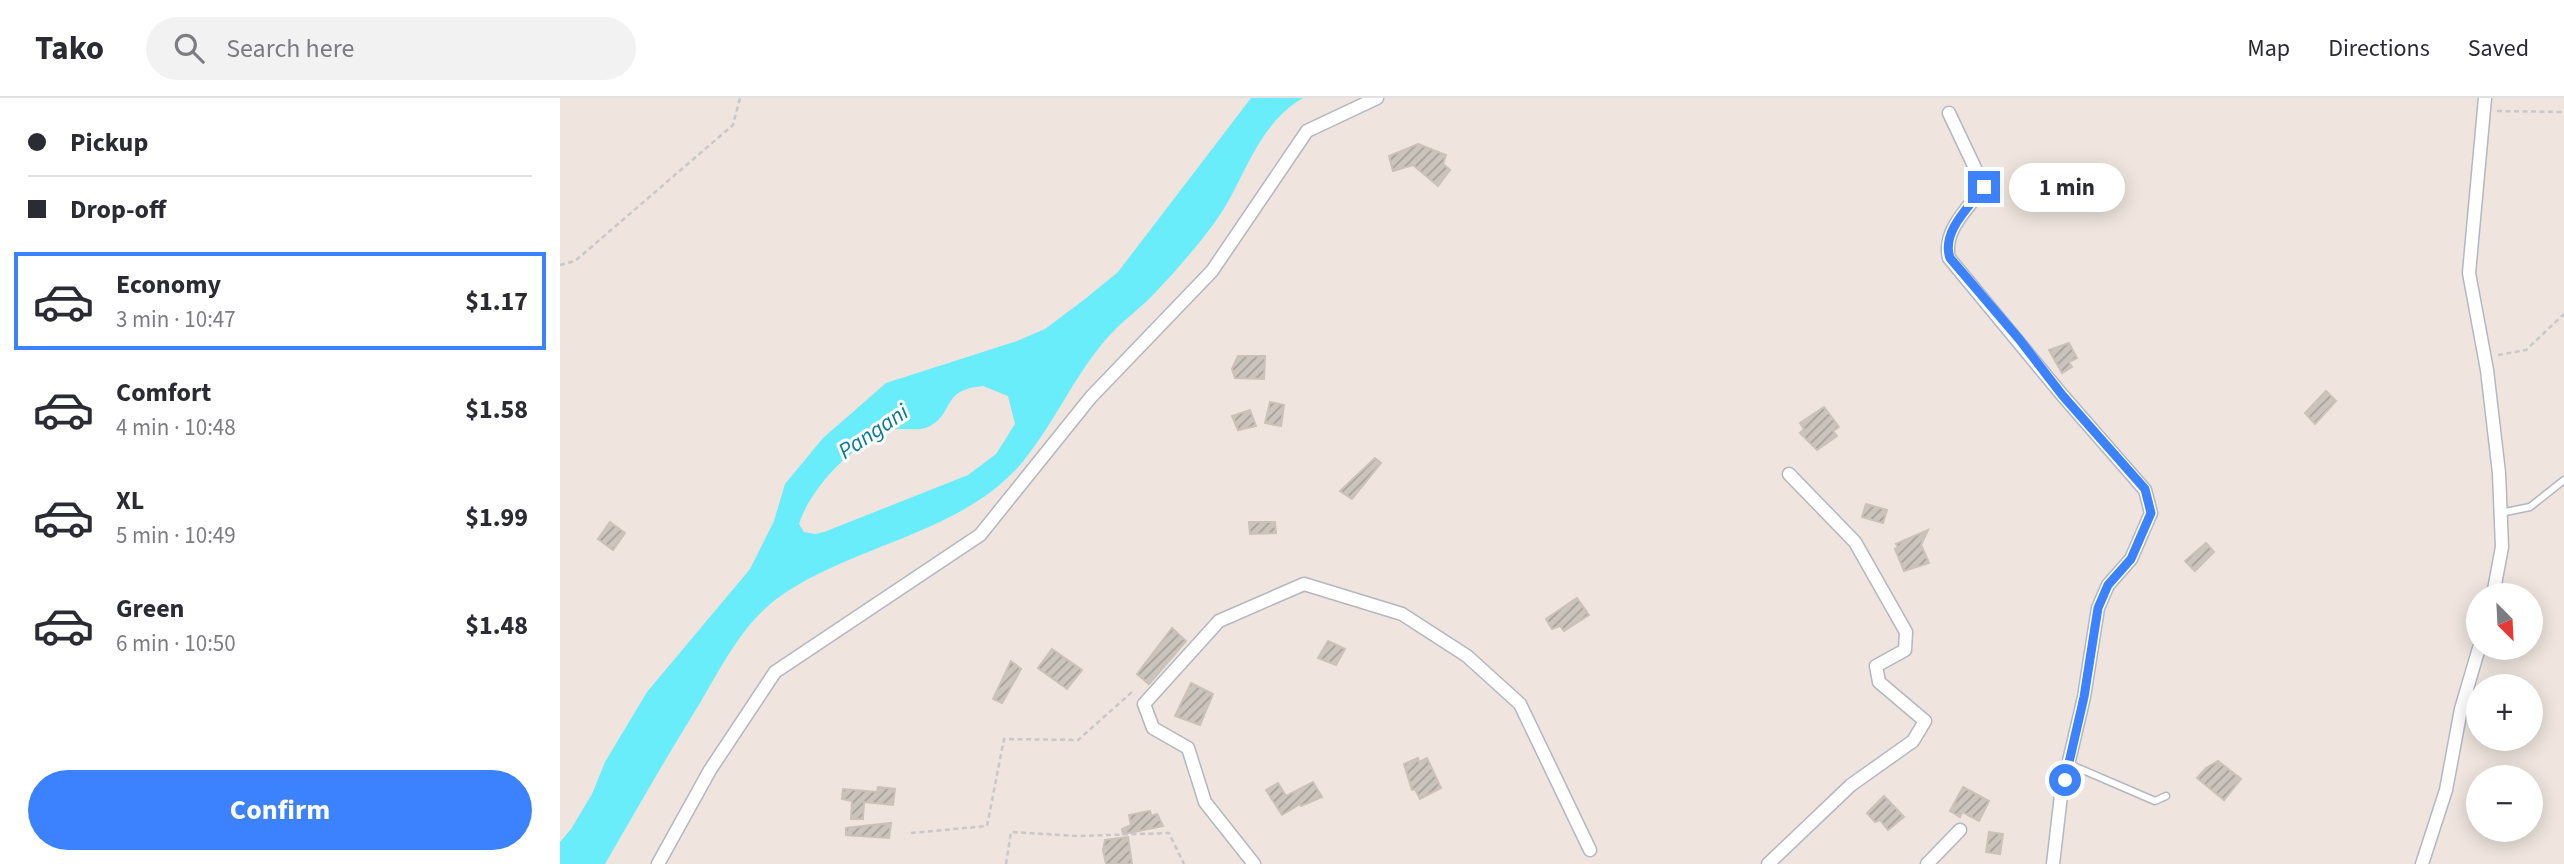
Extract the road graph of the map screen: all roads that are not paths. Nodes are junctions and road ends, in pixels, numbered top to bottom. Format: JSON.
{"nodes":[{"id":1,"x":1377,"y":98,"type":"edge"},
{"id":2,"x":2484,"y":104,"type":"edge"},
{"id":3,"x":1950,"y":113,"type":"dead end"},
{"id":4,"x":1789,"y":474,"type":"dead end"},
{"id":5,"x":2564,"y":480,"type":"edge"},
{"id":6,"x":2500,"y":513,"type":"junction"},
{"id":7,"x":2495,"y":583,"type":"edge"},
{"id":8,"x":2475,"y":660,"type":"edge"},
{"id":9,"x":2069,"y":764,"type":"junction"},
{"id":10,"x":2166,"y":796,"type":"dead end"},
{"id":11,"x":1960,"y":830,"type":"dead end"},
{"id":12,"x":1590,"y":850,"type":"dead end"},
{"id":13,"x":658,"y":864,"type":"edge"},
{"id":14,"x":1254,"y":864,"type":"edge"},
{"id":15,"x":1768,"y":864,"type":"edge"},
{"id":16,"x":1927,"y":864,"type":"edge"},
{"id":17,"x":2053,"y":864,"type":"edge"},
{"id":18,"x":2422,"y":864,"type":"edge"}],
"edges":[{"from":1,"to":13,"type":"street"},
{"from":2,"to":6,"type":"street"},
{"from":3,"to":9,"type":"street"},
{"from":4,"to":15,"type":"street"},
{"from":5,"to":6,"type":"lane"},
{"from":6,"to":7,"type":"street"},
{"from":8,"to":18,"type":"street"},
{"from":9,"to":10,"type":"lane"},
{"from":9,"to":17,"type":"street"},
{"from":11,"to":16,"type":"street"},
{"from":12,"to":14,"type":"street"}]}
